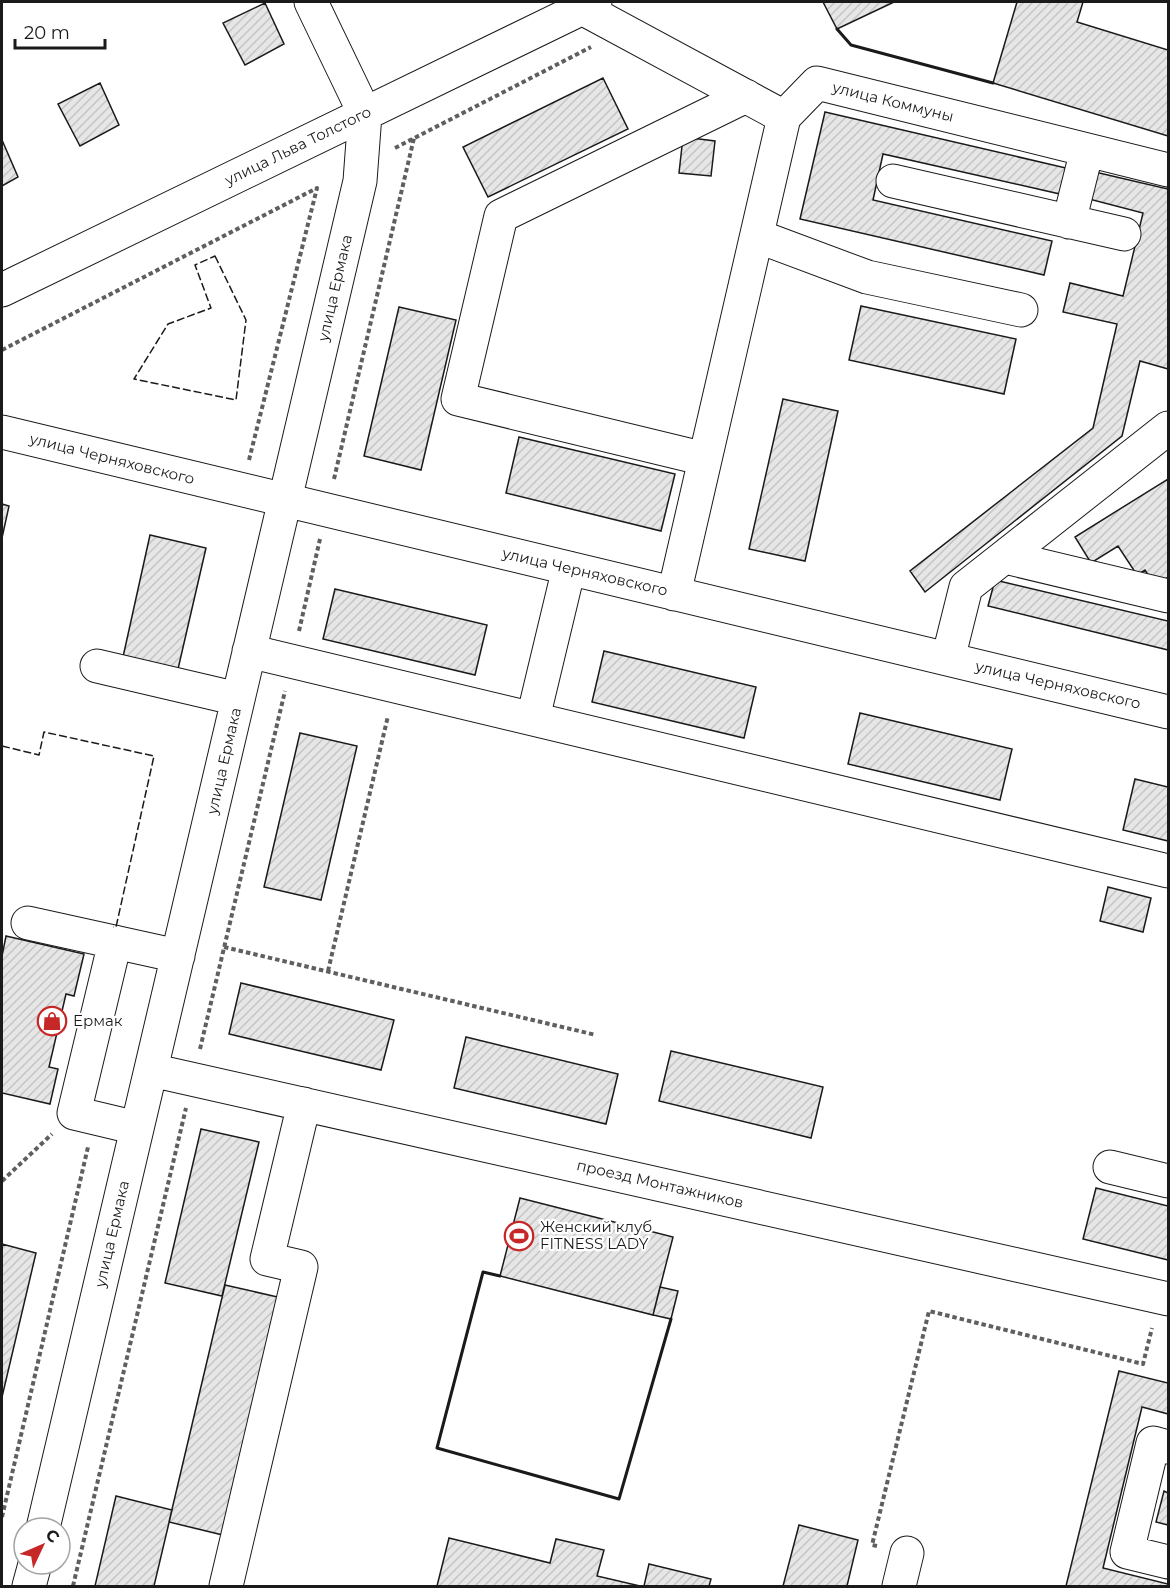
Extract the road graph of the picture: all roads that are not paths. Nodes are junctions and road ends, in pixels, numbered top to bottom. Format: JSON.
{"nodes":[{"id":1,"x":311,"y":2,"type":"edge"},
{"id":2,"x":588,"y":5,"type":"edge"},
{"id":3,"x":746,"y":96,"type":"junction"},
{"id":4,"x":364,"y":114,"type":"junction"},
{"id":5,"x":784,"y":117,"type":"junction"},
{"id":6,"x":1087,"y":150,"type":"junction"},
{"id":7,"x":1168,"y":170,"type":"edge"},
{"id":8,"x":893,"y":181,"type":"dead end"},
{"id":9,"x":1070,"y":222,"type":"junction"},
{"id":10,"x":1124,"y":234,"type":"dead end"},
{"id":11,"x":757,"y":236,"type":"junction"},
{"id":12,"x":2,"y":290,"type":"edge"},
{"id":13,"x":1021,"y":310,"type":"dead end"},
{"id":14,"x":1168,"y":428,"type":"edge"},
{"id":15,"x":2,"y":432,"type":"edge"},
{"id":16,"x":705,"y":459,"type":"junction"},
{"id":17,"x":285,"y":500,"type":"junction"},
{"id":18,"x":1005,"y":557,"type":"junction"},
{"id":19,"x":568,"y":568,"type":"junction"},
{"id":20,"x":674,"y":594,"type":"junction"},
{"id":21,"x":1168,"y":596,"type":"edge"},
{"id":22,"x":249,"y":651,"type":"junction"},
{"id":23,"x":948,"y":659,"type":"junction"},
{"id":24,"x":97,"y":666,"type":"dead end"},
{"id":25,"x":238,"y":699,"type":"junction"},
{"id":26,"x":1168,"y":712,"type":"edge"},
{"id":27,"x":533,"y":718,"type":"junction"},
{"id":28,"x":1168,"y":871,"type":"edge"},
{"id":29,"x":28,"y":922,"type":"dead end"},
{"id":30,"x":115,"y":942,"type":"junction"},
{"id":31,"x":177,"y":956,"type":"junction"},
{"id":32,"x":151,"y":1070,"type":"junction"},
{"id":33,"x":304,"y":1104,"type":"junction"},
{"id":34,"x":137,"y":1128,"type":"junction"},
{"id":35,"x":1110,"y":1167,"type":"dead end"},
{"id":36,"x":1168,"y":1181,"type":"edge"},
{"id":37,"x":1164,"y":1298,"type":"edge"},
{"id":38,"x":1168,"y":1447,"type":"edge"},
{"id":39,"x":46,"y":1516,"type":"edge"},
{"id":40,"x":907,"y":1553,"type":"road end"},
{"id":41,"x":1168,"y":1562,"type":"edge"},
{"id":42,"x":226,"y":1587,"type":"edge"},
{"id":43,"x":899,"y":1587,"type":"edge"}],
"edges":[{"from":1,"to":4,"type":"street","name":"улица Ермака"},
{"from":2,"to":3,"type":"street"},
{"from":2,"to":4,"type":"street","name":"улица Льва Толстого"},
{"from":3,"to":5,"type":"street"},
{"from":3,"to":16,"type":"street"},
{"from":4,"to":12,"type":"street","name":"улица Льва Толстого"},
{"from":4,"to":17,"type":"street","name":"улица Ермака"},
{"from":5,"to":6,"type":"street","name":"улица Коммуны"},
{"from":5,"to":11,"type":"street"},
{"from":6,"to":7,"type":"street","name":"улица Коммуны"},
{"from":6,"to":9,"type":"street"},
{"from":8,"to":9,"type":"street"},
{"from":9,"to":10,"type":"street"},
{"from":11,"to":13,"type":"street"},
{"from":11,"to":16,"type":"street"},
{"from":14,"to":18,"type":"street"},
{"from":15,"to":17,"type":"street","name":"улица Черняховского"},
{"from":16,"to":20,"type":"street"},
{"from":17,"to":19,"type":"street","name":"улица Черняховского"},
{"from":17,"to":22,"type":"street","name":"улица Ермака"},
{"from":18,"to":21,"type":"street"},
{"from":18,"to":23,"type":"street"},
{"from":19,"to":20,"type":"street","name":"улица Черняховского"},
{"from":19,"to":27,"type":"street"},
{"from":20,"to":23,"type":"street","name":"улица Черняховского"},
{"from":22,"to":25,"type":"street","name":"улица Ермака"},
{"from":22,"to":27,"type":"street"},
{"from":23,"to":26,"type":"street","name":"улица Черняховского"},
{"from":24,"to":25,"type":"street"},
{"from":25,"to":31,"type":"street","name":"улица Ермака"},
{"from":27,"to":28,"type":"street"},
{"from":29,"to":30,"type":"street"},
{"from":30,"to":31,"type":"street"},
{"from":30,"to":34,"type":"street"},
{"from":31,"to":32,"type":"street","name":"улица Ермака"},
{"from":32,"to":33,"type":"street","name":"проезд Монтажников"},
{"from":32,"to":34,"type":"street","name":"улица Ермака"},
{"from":33,"to":37,"type":"street","name":"проезд Монтажников"},
{"from":33,"to":42,"type":"street"},
{"from":34,"to":39,"type":"street","name":"улица Ермака"},
{"from":35,"to":36,"type":"street"},
{"from":38,"to":41,"type":"street"},
{"from":40,"to":43,"type":"street"}]}
